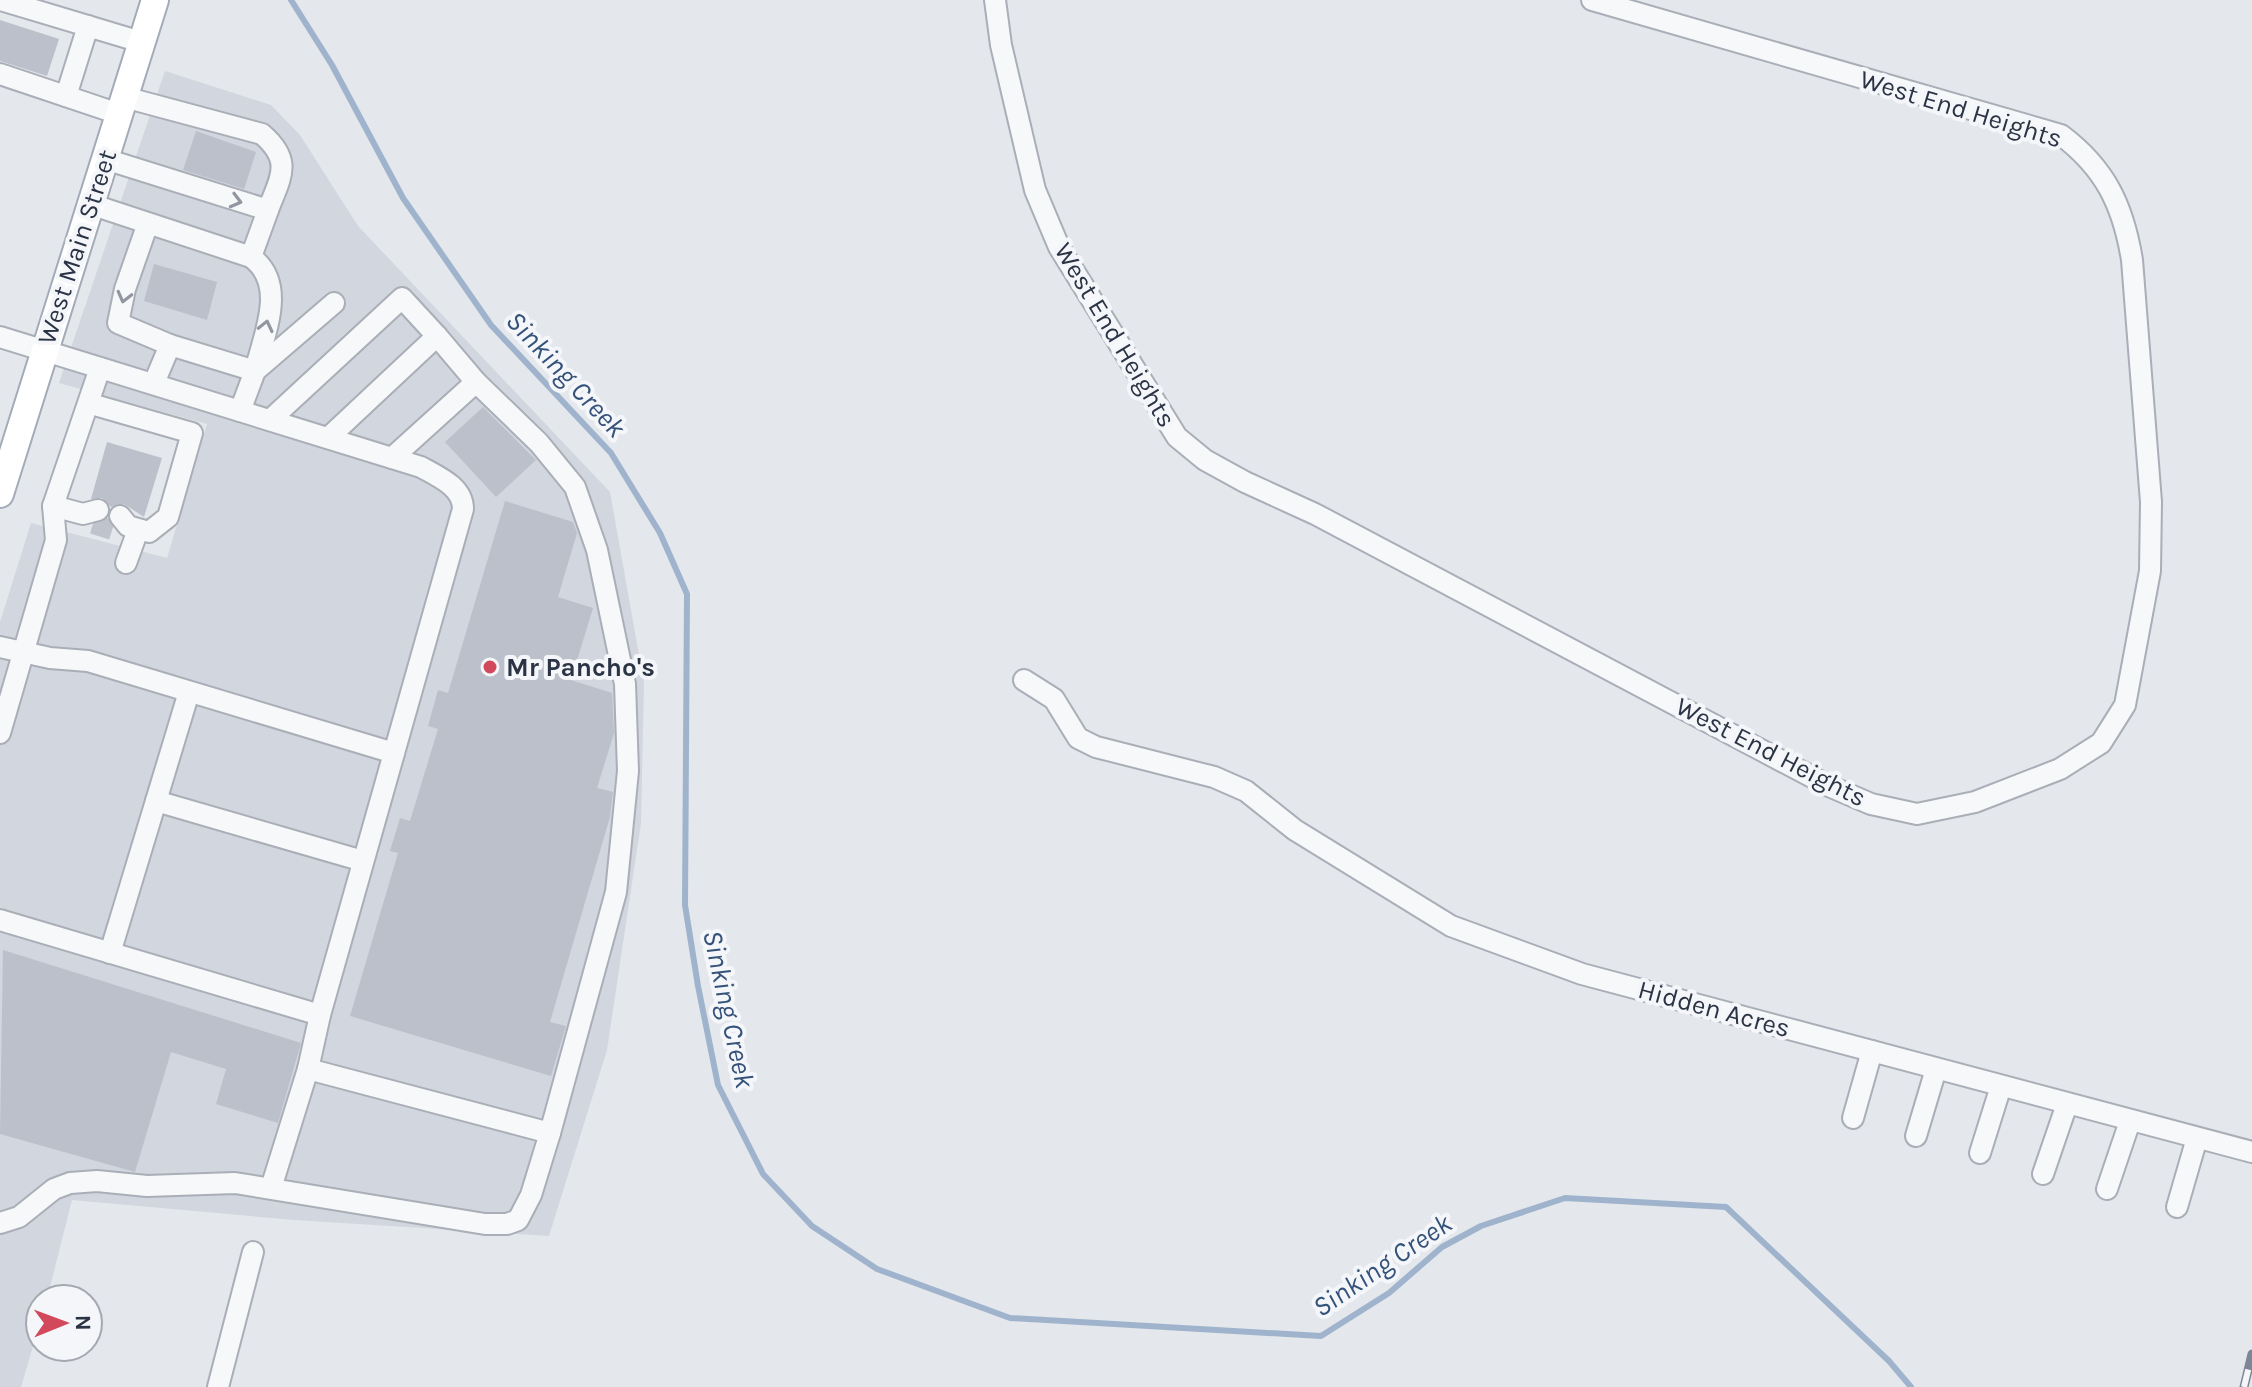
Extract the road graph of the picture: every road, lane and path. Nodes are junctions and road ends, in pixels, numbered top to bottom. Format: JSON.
{"nodes":[{"id":1,"x":1,"y":0,"type":"edge"},
{"id":2,"x":155,"y":0,"type":"edge"},
{"id":3,"x":995,"y":0,"type":"edge"},
{"id":4,"x":1592,"y":0,"type":"edge"},
{"id":5,"x":88,"y":26,"type":"junction"},
{"id":6,"x":141,"y":42,"type":"junction"},
{"id":7,"x":0,"y":74,"type":"edge"},
{"id":8,"x":66,"y":96,"type":"junction"},
{"id":9,"x":121,"y":105,"type":"junction"},
{"id":10,"x":105,"y":159,"type":"junction"},
{"id":11,"x":90,"y":204,"type":"junction"},
{"id":12,"x":268,"y":210,"type":"junction"},
{"id":13,"x":148,"y":223,"type":"junction"},
{"id":14,"x":251,"y":257,"type":"junction"},
{"id":15,"x":334,"y":303,"type":"dead end"},
{"id":16,"x":437,"y":336,"type":"junction"},
{"id":17,"x":0,"y":337,"type":"edge"},
{"id":18,"x":170,"y":345,"type":"junction"},
{"id":19,"x":44,"y":350,"type":"junction"},
{"id":20,"x":100,"y":368,"type":"junction"},
{"id":21,"x":255,"y":371,"type":"junction"},
{"id":22,"x":476,"y":382,"type":"junction"},
{"id":23,"x":154,"y":383,"type":"junction"},
{"id":24,"x":202,"y":399,"type":"junction"},
{"id":25,"x":91,"y":404,"type":"junction"},
{"id":26,"x":240,"y":411,"type":"junction"},
{"id":27,"x":270,"y":420,"type":"junction"},
{"id":28,"x":192,"y":433,"type":"junction"},
{"id":29,"x":9,"y":436,"type":"edge"},
{"id":30,"x":328,"y":438,"type":"junction"},
{"id":31,"x":392,"y":458,"type":"junction"},
{"id":32,"x":0,"y":494,"type":"edge"},
{"id":33,"x":53,"y":506,"type":"junction"},
{"id":34,"x":91,"y":516,"type":"tunnel mouth"},
{"id":35,"x":126,"y":563,"type":"dead end"},
{"id":36,"x":0,"y":647,"type":"edge"},
{"id":37,"x":25,"y":653,"type":"junction"},
{"id":38,"x":1024,"y":680,"type":"dead end"},
{"id":39,"x":189,"y":692,"type":"junction"},
{"id":40,"x":0,"y":733,"type":"edge"},
{"id":41,"x":394,"y":753,"type":"junction"},
{"id":42,"x":156,"y":801,"type":"junction"},
{"id":43,"x":363,"y":861,"type":"junction"},
{"id":44,"x":0,"y":920,"type":"edge"},
{"id":45,"x":110,"y":953,"type":"junction"},
{"id":46,"x":320,"y":1015,"type":"junction"},
{"id":47,"x":1872,"y":1051,"type":"junction"},
{"id":48,"x":308,"y":1069,"type":"junction"},
{"id":49,"x":1936,"y":1069,"type":"junction"},
{"id":50,"x":2001,"y":1086,"type":"junction"},
{"id":51,"x":2067,"y":1104,"type":"junction"},
{"id":52,"x":1853,"y":1118,"type":"dead end"},
{"id":53,"x":2130,"y":1121,"type":"junction"},
{"id":54,"x":550,"y":1133,"type":"junction"},
{"id":55,"x":1916,"y":1136,"type":"dead end"},
{"id":56,"x":2197,"y":1138,"type":"junction"},
{"id":57,"x":2252,"y":1152,"type":"edge"},
{"id":58,"x":1980,"y":1153,"type":"dead end"},
{"id":59,"x":2043,"y":1174,"type":"dead end"},
{"id":60,"x":271,"y":1188,"type":"junction"},
{"id":61,"x":2107,"y":1189,"type":"dead end"},
{"id":62,"x":2177,"y":1207,"type":"dead end"},
{"id":63,"x":0,"y":1223,"type":"edge"},
{"id":64,"x":253,"y":1252,"type":"dead end"},
{"id":65,"x":218,"y":1387,"type":"edge"}],
"edges":[{"from":1,"to":5,"type":"street"},
{"from":2,"to":6,"type":"main road","name":"West Main Street"},
{"from":3,"to":4,"type":"street","name":"West End Heights"},
{"from":5,"to":6,"type":"street"},
{"from":5,"to":8,"type":"street"},
{"from":6,"to":9,"type":"main road","name":"West Main Street"},
{"from":7,"to":8,"type":"street"},
{"from":8,"to":9,"type":"street"},
{"from":9,"to":10,"type":"main road","name":"West Main Street"},
{"from":9,"to":12,"type":"street"},
{"from":10,"to":11,"type":"main road","name":"West Main Street"},
{"from":10,"to":12,"type":"street","one_way":true},
{"from":11,"to":13,"type":"street"},
{"from":11,"to":19,"type":"main road","name":"West Main Street"},
{"from":12,"to":14,"type":"street"},
{"from":13,"to":14,"type":"street"},
{"from":13,"to":18,"type":"street","one_way":true},
{"from":21,"to":14,"type":"street","one_way":true},
{"from":15,"to":21,"type":"street"},
{"from":16,"to":22,"type":"street"},
{"from":16,"to":27,"type":"street"},
{"from":16,"to":30,"type":"street"},
{"from":17,"to":19,"type":"street"},
{"from":18,"to":21,"type":"street"},
{"from":18,"to":23,"type":"street"},
{"from":19,"to":20,"type":"street"},
{"from":19,"to":29,"type":"main road","name":"West Main Street"},
{"from":20,"to":23,"type":"street"},
{"from":20,"to":25,"type":"street"},
{"from":21,"to":26,"type":"street"},
{"from":22,"to":31,"type":"street"},
{"from":22,"to":54,"type":"street"},
{"from":23,"to":24,"type":"street"},
{"from":24,"to":26,"type":"street"},
{"from":24,"to":28,"type":"street"},
{"from":25,"to":28,"type":"street"},
{"from":25,"to":33,"type":"street"},
{"from":26,"to":27,"type":"street"},
{"from":27,"to":30,"type":"street"},
{"from":28,"to":35,"type":"street"},
{"from":29,"to":32,"type":"main road","name":"West Main Street"},
{"from":30,"to":31,"type":"street"},
{"from":31,"to":41,"type":"street"},
{"from":33,"to":34,"type":"street"},
{"from":33,"to":37,"type":"street"},
{"from":36,"to":37,"type":"street"},
{"from":37,"to":39,"type":"street"},
{"from":37,"to":40,"type":"street"},
{"from":38,"to":47,"type":"street","name":"Hidden Acres"},
{"from":39,"to":41,"type":"street"},
{"from":39,"to":42,"type":"street"},
{"from":41,"to":43,"type":"street"},
{"from":42,"to":43,"type":"street"},
{"from":42,"to":45,"type":"street"},
{"from":43,"to":46,"type":"street"},
{"from":44,"to":45,"type":"street"},
{"from":45,"to":46,"type":"street"},
{"from":46,"to":48,"type":"street"},
{"from":47,"to":49,"type":"street","name":"Hidden Acres"},
{"from":47,"to":52,"type":"street"},
{"from":48,"to":54,"type":"street"},
{"from":48,"to":60,"type":"street"},
{"from":49,"to":50,"type":"street","name":"Hidden Acres"},
{"from":49,"to":55,"type":"street"},
{"from":50,"to":51,"type":"street","name":"Hidden Acres"},
{"from":50,"to":58,"type":"street"},
{"from":51,"to":53,"type":"street","name":"Hidden Acres"},
{"from":51,"to":59,"type":"street"},
{"from":53,"to":56,"type":"street","name":"Hidden Acres"},
{"from":53,"to":61,"type":"street"},
{"from":54,"to":60,"type":"street"},
{"from":56,"to":57,"type":"street","name":"Hidden Acres"},
{"from":56,"to":62,"type":"street"},
{"from":60,"to":63,"type":"street"},
{"from":64,"to":65,"type":"street"}]}
